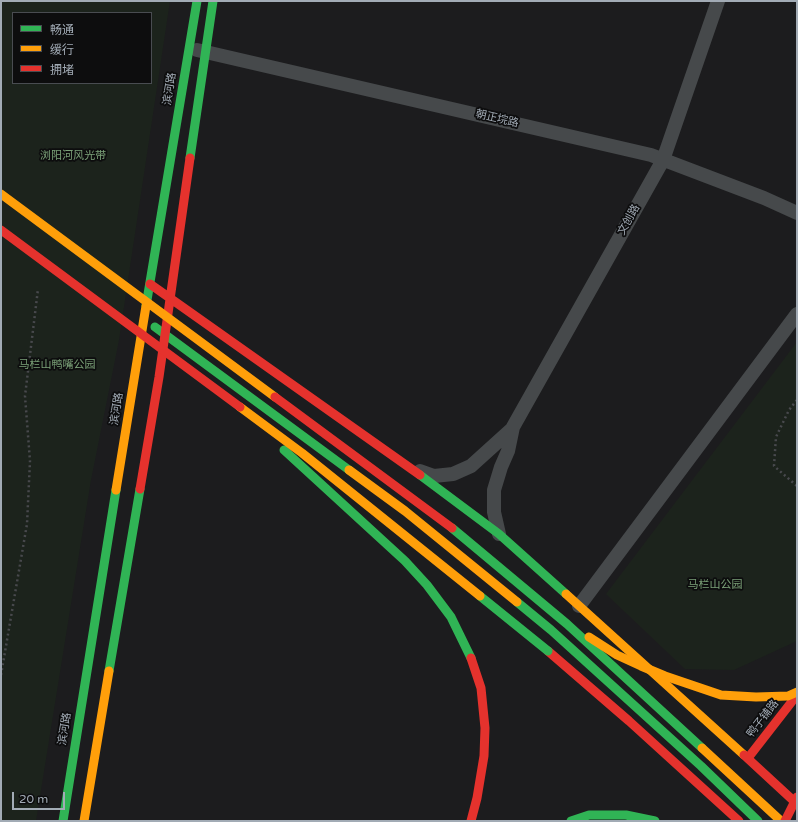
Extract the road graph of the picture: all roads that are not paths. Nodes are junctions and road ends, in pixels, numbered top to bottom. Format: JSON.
{"nodes":[{"id":1,"x":197,"y":1,"type":"edge"},
{"id":2,"x":213,"y":1,"type":"edge"},
{"id":3,"x":718,"y":1,"type":"edge"},
{"id":4,"x":189,"y":49,"type":"junction"},
{"id":5,"x":205,"y":52,"type":"junction"},
{"id":6,"x":663,"y":160,"type":"junction"},
{"id":7,"x":1,"y":194,"type":"edge"},
{"id":8,"x":797,"y":213,"type":"edge"},
{"id":9,"x":1,"y":230,"type":"edge"},
{"id":10,"x":150,"y":284,"type":"junction"},
{"id":11,"x":170,"y":299,"type":"junction"},
{"id":12,"x":797,"y":314,"type":"edge"},
{"id":13,"x":144,"y":319,"type":"junction"},
{"id":14,"x":165,"y":334,"type":"junction"},
{"id":15,"x":262,"y":423,"type":"junction"},
{"id":16,"x":514,"y":428,"type":"junction"},
{"id":17,"x":410,"y":468,"type":"junction"},
{"id":18,"x":499,"y":534,"type":"junction"},
{"id":19,"x":579,"y":606,"type":"junction"},
{"id":20,"x":568,"y":624,"type":"junction"},
{"id":21,"x":797,"y":694,"type":"edge"},
{"id":22,"x":748,"y":758,"type":"junction"},
{"id":23,"x":797,"y":797,"type":"edge"},
{"id":24,"x":797,"y":804,"type":"edge"},
{"id":25,"x":62,"y":821,"type":"edge"},
{"id":26,"x":84,"y":821,"type":"edge"},
{"id":27,"x":471,"y":821,"type":"edge"},
{"id":28,"x":571,"y":821,"type":"edge"},
{"id":29,"x":656,"y":821,"type":"edge"},
{"id":30,"x":739,"y":821,"type":"edge"},
{"id":31,"x":758,"y":821,"type":"edge"},
{"id":32,"x":781,"y":821,"type":"edge"},
{"id":33,"x":785,"y":821,"type":"edge"}],
"edges":[{"from":1,"to":4,"type":"main road","name":"滨河路"},
{"from":2,"to":5,"type":"main road"},
{"from":3,"to":6,"type":"street","name":"文创路"},
{"from":4,"to":5,"type":"street","name":"朝正垸路"},
{"from":4,"to":10,"type":"main road","name":"滨河路"},
{"from":5,"to":6,"type":"street","name":"朝正垸路"},
{"from":5,"to":11,"type":"main road"},
{"from":6,"to":8,"type":"street","name":"朝正垸路"},
{"from":6,"to":16,"type":"street","name":"文创路"},
{"from":7,"to":20,"type":"main road","bridge":true},
{"from":9,"to":15,"type":"main road","bridge":true},
{"from":10,"to":11,"type":"main road"},
{"from":10,"to":13,"type":"main road","name":"滨河路"},
{"from":11,"to":14,"type":"main road"},
{"from":11,"to":17,"type":"main road"},
{"from":12,"to":19,"type":"street"},
{"from":13,"to":14,"type":"main road"},
{"from":13,"to":25,"type":"main road","name":"滨河路"},
{"from":14,"to":26,"type":"main road"},
{"from":14,"to":31,"type":"main road"},
{"from":15,"to":27,"type":"main road","bridge":true},
{"from":15,"to":30,"type":"main road","bridge":true},
{"from":16,"to":17,"type":"street","name":"文创路"},
{"from":16,"to":18,"type":"street","name":"文创路"},
{"from":17,"to":18,"type":"main road"},
{"from":18,"to":19,"type":"main road"},
{"from":19,"to":22,"type":"main road"},
{"from":20,"to":21,"type":"main road","bridge":true},
{"from":20,"to":32,"type":"main road","bridge":true},
{"from":21,"to":22,"type":"main road","name":"鸭子铺路"},
{"from":22,"to":24,"type":"main road"},
{"from":23,"to":33,"type":"main road","bridge":true},
{"from":28,"to":29,"type":"main road"}]}
